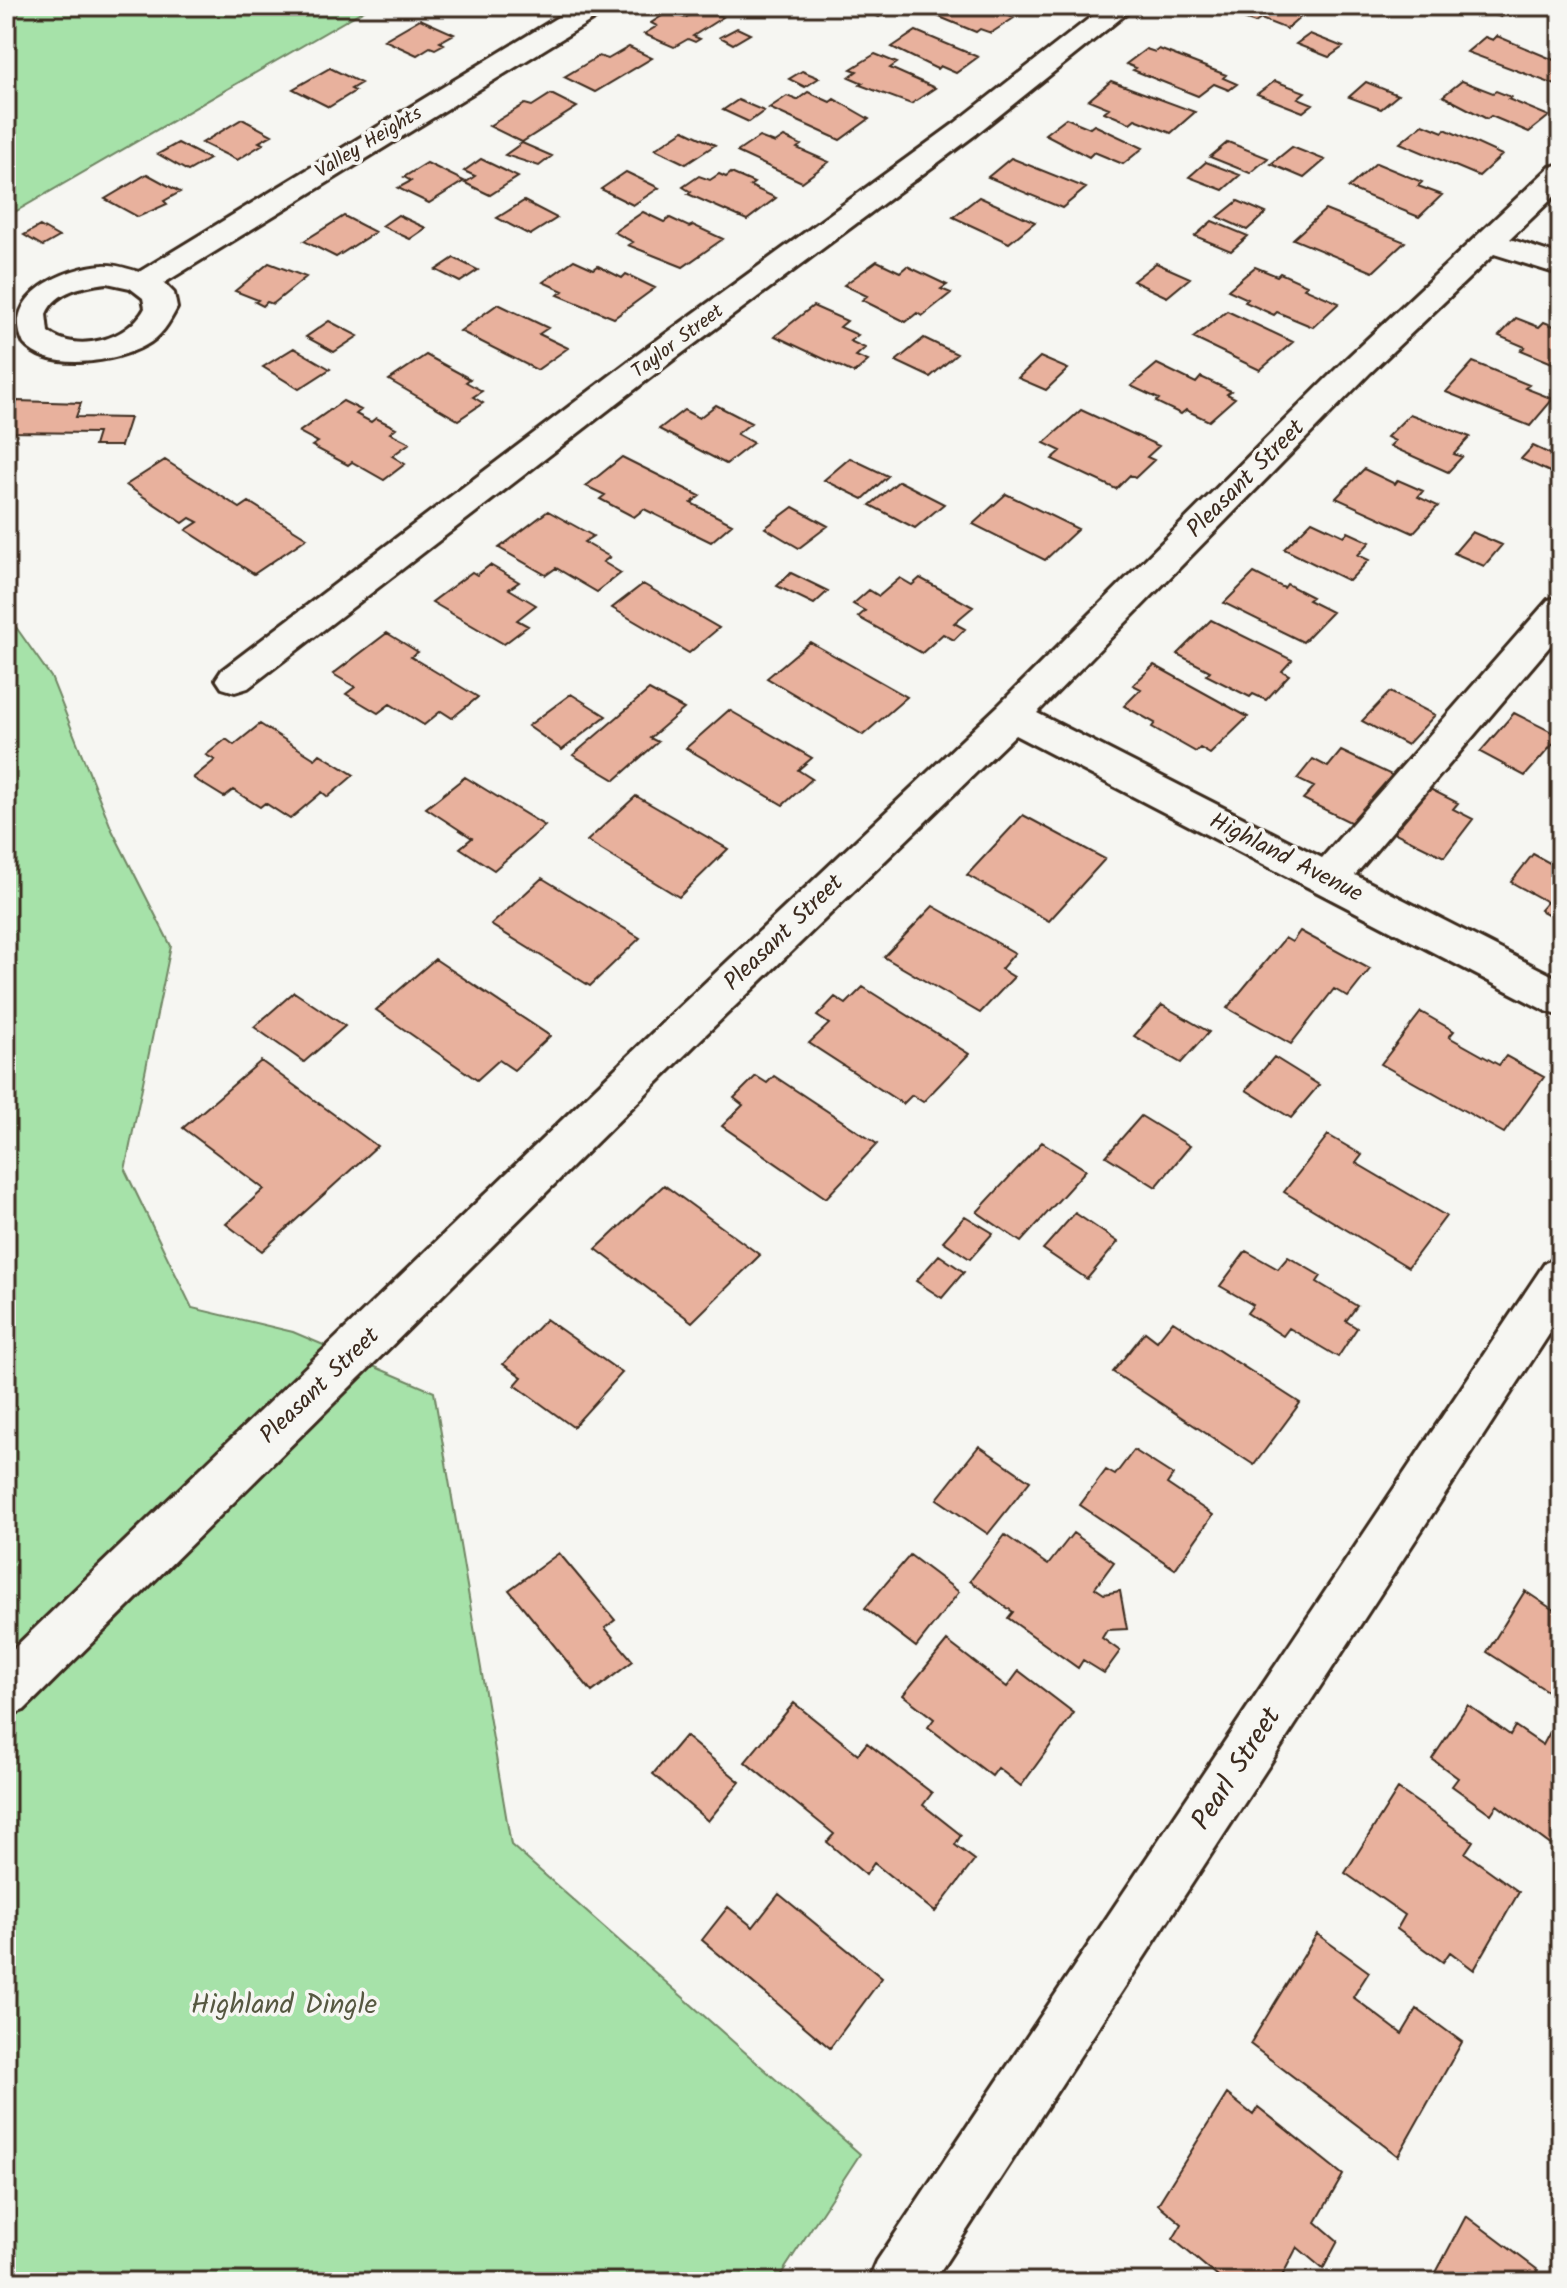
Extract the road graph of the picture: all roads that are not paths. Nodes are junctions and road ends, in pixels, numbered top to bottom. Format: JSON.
{"nodes":[{"id":1,"x":595,"y":6,"type":"edge"},
{"id":2,"x":1122,"y":6,"type":"edge"},
{"id":3,"x":1561,"y":173,"type":"edge"},
{"id":4,"x":1488,"y":242,"type":"junction"},
{"id":5,"x":1561,"y":266,"type":"edge"},
{"id":6,"x":144,"y":282,"type":"dead end"},
{"id":7,"x":1561,"y":609,"type":"edge"},
{"id":8,"x":235,"y":679,"type":"dead end"},
{"id":9,"x":1011,"y":716,"type":"junction"},
{"id":10,"x":1328,"y":879,"type":"junction"},
{"id":11,"x":1561,"y":999,"type":"edge"},
{"id":12,"x":1561,"y":1277,"type":"edge"},
{"id":13,"x":6,"y":1692,"type":"edge"},
{"id":14,"x":906,"y":2271,"type":"edge"}],
"edges":[{"from":1,"to":6,"type":"street","name":"Valley Heights"},
{"from":2,"to":8,"type":"street","name":"Taylor Street"},
{"from":3,"to":4,"type":"street","name":"Pleasant Street"},
{"from":4,"to":5,"type":"street"},
{"from":4,"to":9,"type":"street","name":"Pleasant Street"},
{"from":7,"to":10,"type":"street"},
{"from":9,"to":10,"type":"street","name":"Highland Avenue"},
{"from":9,"to":13,"type":"street","name":"Pleasant Street"},
{"from":10,"to":11,"type":"street","name":"Highland Avenue"},
{"from":12,"to":14,"type":"street","name":"Pearl Street"}]}
